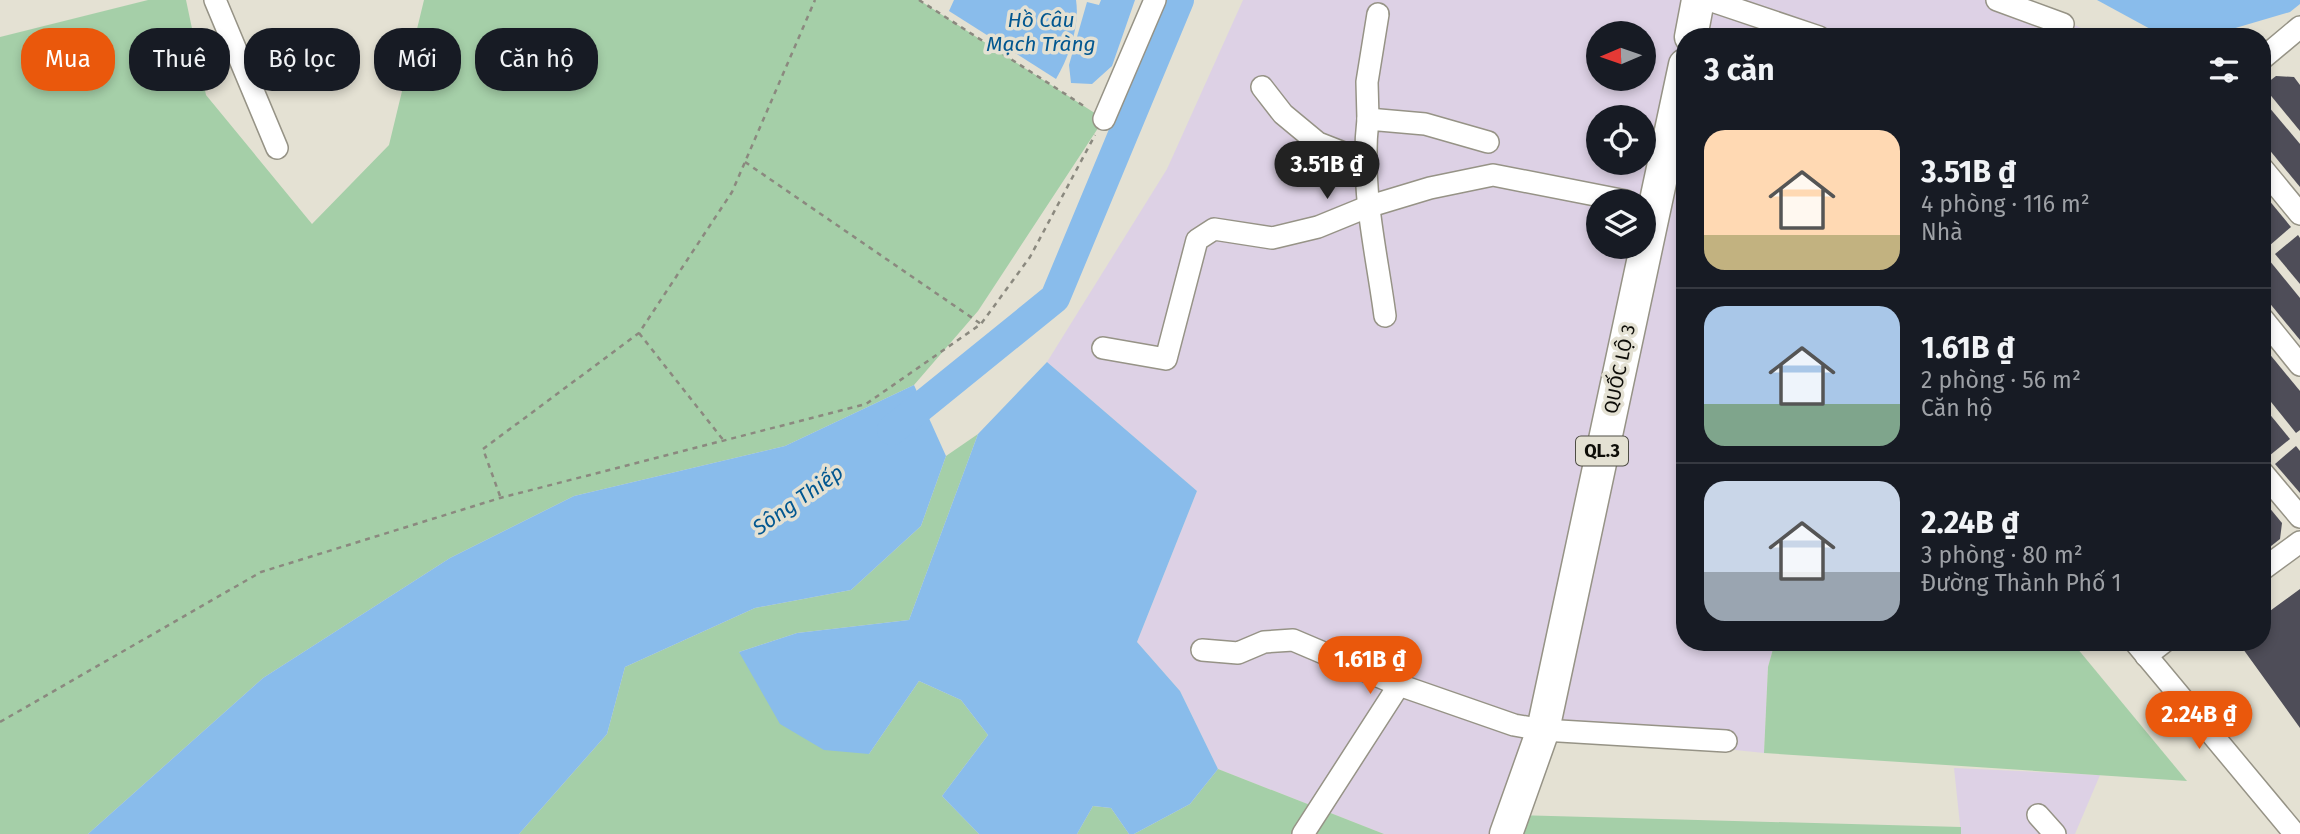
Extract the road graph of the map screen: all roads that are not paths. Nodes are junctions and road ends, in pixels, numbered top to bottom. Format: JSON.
{"nodes":[{"id":1,"x":215,"y":0,"type":"edge"},
{"id":2,"x":1154,"y":0,"type":"edge"},
{"id":3,"x":1698,"y":0,"type":"edge"},
{"id":4,"x":1709,"y":0,"type":"edge"},
{"id":5,"x":1997,"y":0,"type":"edge"},
{"id":6,"x":1378,"y":14,"type":"dead end"},
{"id":7,"x":1693,"y":28,"type":"edge"},
{"id":8,"x":1792,"y":28,"type":"edge"},
{"id":9,"x":2061,"y":28,"type":"edge"},
{"id":10,"x":2296,"y":40,"type":"edge"},
{"id":11,"x":2271,"y":54,"type":"edge"},
{"id":12,"x":1262,"y":87,"type":"dead end"},
{"id":13,"x":1676,"y":93,"type":"edge"},
{"id":14,"x":1104,"y":119,"type":"road end"},
{"id":15,"x":1368,"y":119,"type":"junction"},
{"id":16,"x":1488,"y":142,"type":"dead end"},
{"id":17,"x":277,"y":148,"type":"dead end"},
{"id":18,"x":1364,"y":162,"type":"junction"},
{"id":19,"x":2271,"y":179,"type":"edge"},
{"id":20,"x":1646,"y":189,"type":"edge"},
{"id":21,"x":1586,"y":193,"type":"edge"},
{"id":22,"x":1367,"y":207,"type":"junction"},
{"id":23,"x":2300,"y":214,"type":"edge"},
{"id":24,"x":1631,"y":259,"type":"edge"},
{"id":25,"x":1385,"y":316,"type":"dead end"},
{"id":26,"x":2271,"y":329,"type":"edge"},
{"id":27,"x":1103,"y":348,"type":"dead end"},
{"id":28,"x":2300,"y":365,"type":"edge"},
{"id":29,"x":2271,"y":482,"type":"edge"},
{"id":30,"x":2300,"y":517,"type":"edge"},
{"id":31,"x":2300,"y":542,"type":"edge"},
{"id":32,"x":2271,"y":563,"type":"edge"},
{"id":33,"x":1202,"y":650,"type":"dead end"},
{"id":34,"x":2142,"y":651,"type":"edge"},
{"id":35,"x":1399,"y":685,"type":"junction"},
{"id":36,"x":1544,"y":730,"type":"junction"},
{"id":37,"x":1726,"y":741,"type":"dead end"},
{"id":38,"x":2038,"y":814,"type":"dead end"},
{"id":39,"x":1303,"y":834,"type":"edge"},
{"id":40,"x":1506,"y":834,"type":"edge"},
{"id":41,"x":2055,"y":834,"type":"edge"},
{"id":42,"x":2295,"y":834,"type":"edge"}],
"edges":[{"from":1,"to":17,"type":"street"},
{"from":2,"to":14,"type":"street"},
{"from":3,"to":7,"type":"highway"},
{"from":4,"to":8,"type":"street"},
{"from":5,"to":9,"type":"street"},
{"from":6,"to":15,"type":"street"},
{"from":10,"to":11,"type":"street"},
{"from":12,"to":18,"type":"street"},
{"from":13,"to":20,"type":"highway","name":"QUỐC LỘ 3","number":"QL.3"},
{"from":15,"to":16,"type":"street"},
{"from":15,"to":18,"type":"street"},
{"from":18,"to":22,"type":"street"},
{"from":19,"to":23,"type":"street"},
{"from":21,"to":22,"type":"street"},
{"from":22,"to":25,"type":"street"},
{"from":22,"to":27,"type":"street"},
{"from":24,"to":36,"type":"highway","name":"QUỐC LỘ 3","number":"QL.3"},
{"from":26,"to":28,"type":"street"},
{"from":29,"to":30,"type":"street"},
{"from":31,"to":32,"type":"street"},
{"from":33,"to":35,"type":"street"},
{"from":34,"to":42,"type":"street"},
{"from":35,"to":36,"type":"street"},
{"from":35,"to":39,"type":"street"},
{"from":36,"to":37,"type":"street"},
{"from":36,"to":40,"type":"highway","name":"QUỐC LỘ 3","number":"QL.3"},
{"from":38,"to":41,"type":"street"}]}
